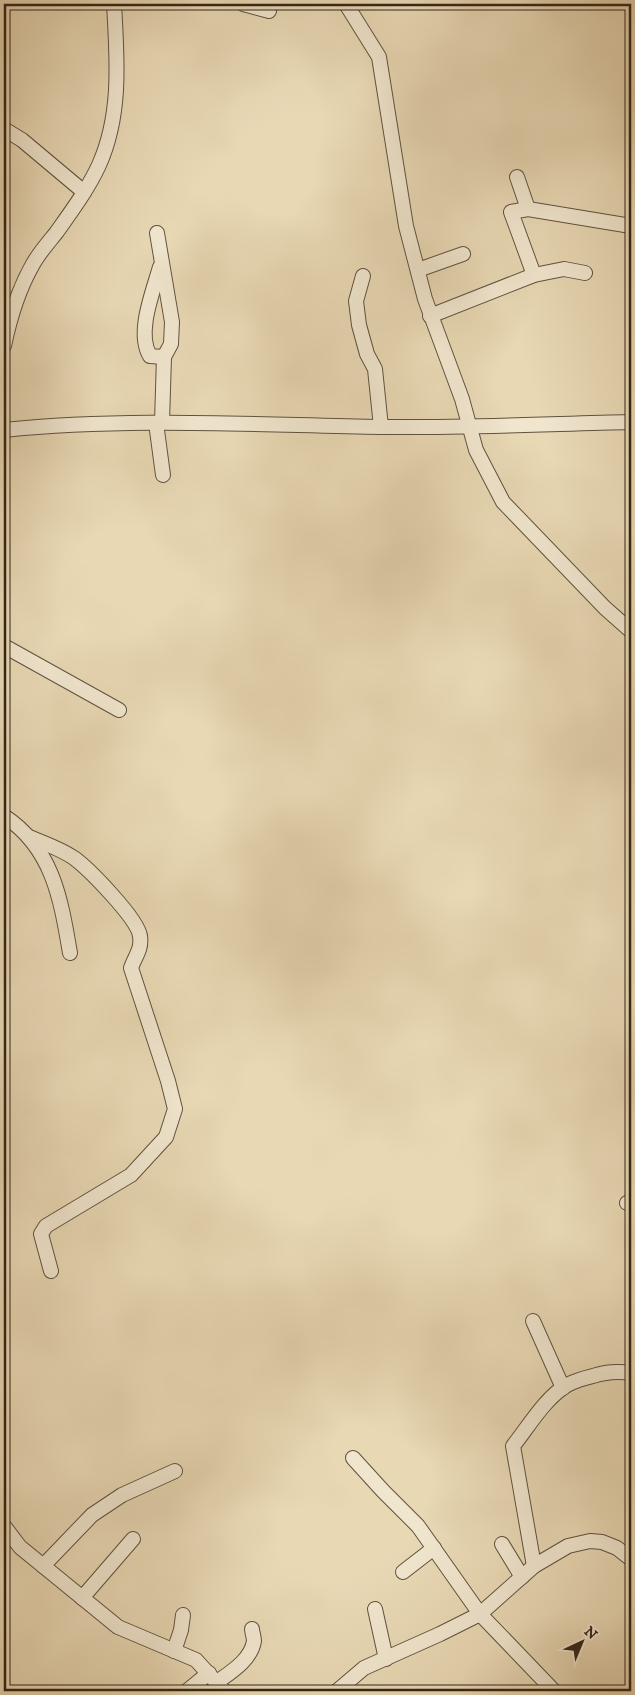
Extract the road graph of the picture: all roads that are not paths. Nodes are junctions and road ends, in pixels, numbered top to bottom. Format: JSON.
{"nodes":[{"id":1,"x":114,"y":4,"type":"edge"},
{"id":2,"x":243,"y":4,"type":"edge"},
{"id":3,"x":346,"y":4,"type":"edge"},
{"id":4,"x":269,"y":11,"type":"dead end"},
{"id":5,"x":4,"y":129,"type":"edge"},
{"id":6,"x":517,"y":177,"type":"dead end"},
{"id":7,"x":84,"y":192,"type":"junction"},
{"id":8,"x":528,"y":209,"type":"junction"},
{"id":9,"x":631,"y":226,"type":"edge"},
{"id":10,"x":157,"y":234,"type":"dead end"},
{"id":11,"x":463,"y":254,"type":"dead end"},
{"id":12,"x":161,"y":263,"type":"junction"},
{"id":13,"x":418,"y":270,"type":"junction"},
{"id":14,"x":585,"y":273,"type":"dead end"},
{"id":15,"x":534,"y":275,"type":"junction"},
{"id":16,"x":362,"y":276,"type":"dead end"},
{"id":17,"x":430,"y":316,"type":"junction"},
{"id":18,"x":4,"y":346,"type":"edge"},
{"id":19,"x":164,"y":358,"type":"junction"},
{"id":20,"x":159,"y":422,"type":"junction"},
{"id":21,"x":631,"y":422,"type":"edge"},
{"id":22,"x":469,"y":425,"type":"junction"},
{"id":23,"x":381,"y":427,"type":"junction"},
{"id":24,"x":4,"y":430,"type":"edge"},
{"id":25,"x":163,"y":475,"type":"dead end"},
{"id":26,"x":631,"y":630,"type":"edge"},
{"id":27,"x":4,"y":646,"type":"edge"},
{"id":28,"x":119,"y":710,"type":"dead end"},
{"id":29,"x":4,"y":816,"type":"edge"},
{"id":30,"x":29,"y":837,"type":"junction"},
{"id":31,"x":70,"y":954,"type":"dead end"},
{"id":32,"x":51,"y":1271,"type":"dead end"},
{"id":33,"x":533,"y":1321,"type":"dead end"},
{"id":34,"x":631,"y":1374,"type":"edge"},
{"id":35,"x":563,"y":1388,"type":"junction"},
{"id":36,"x":353,"y":1458,"type":"dead end"},
{"id":37,"x":175,"y":1471,"type":"dead end"},
{"id":38,"x":4,"y":1526,"type":"edge"},
{"id":39,"x":133,"y":1539,"type":"dead end"},
{"id":40,"x":502,"y":1544,"type":"dead end"},
{"id":41,"x":434,"y":1548,"type":"junction"},
{"id":42,"x":631,"y":1559,"type":"edge"},
{"id":43,"x":43,"y":1566,"type":"junction"},
{"id":44,"x":534,"y":1566,"type":"junction"},
{"id":45,"x":403,"y":1572,"type":"dead end"},
{"id":46,"x":522,"y":1577,"type":"junction"},
{"id":47,"x":82,"y":1598,"type":"junction"},
{"id":48,"x":375,"y":1609,"type":"dead end"},
{"id":49,"x":480,"y":1614,"type":"junction"},
{"id":50,"x":183,"y":1615,"type":"dead end"},
{"id":51,"x":252,"y":1628,"type":"dead end"},
{"id":52,"x":174,"y":1651,"type":"junction"},
{"id":53,"x":386,"y":1659,"type":"junction"},
{"id":54,"x":217,"y":1682,"type":"edge"},
{"id":55,"x":187,"y":1691,"type":"edge"},
{"id":56,"x":337,"y":1691,"type":"edge"},
{"id":57,"x":554,"y":1691,"type":"edge"}],
"edges":[{"from":1,"to":7,"type":"street"},
{"from":2,"to":4,"type":"street"},
{"from":3,"to":13,"type":"street"},
{"from":5,"to":7,"type":"street"},
{"from":6,"to":8,"type":"street"},
{"from":7,"to":18,"type":"street"},
{"from":8,"to":9,"type":"street"},
{"from":8,"to":15,"type":"street"},
{"from":10,"to":12,"type":"street"},
{"from":11,"to":13,"type":"street"},
{"from":12,"to":19,"type":"street"},
{"from":12,"to":19,"type":"street"},
{"from":13,"to":17,"type":"street"},
{"from":14,"to":15,"type":"street"},
{"from":15,"to":17,"type":"street"},
{"from":16,"to":23,"type":"street"},
{"from":17,"to":22,"type":"street"},
{"from":19,"to":20,"type":"street"},
{"from":20,"to":23,"type":"street"},
{"from":20,"to":24,"type":"street"},
{"from":20,"to":25,"type":"street"},
{"from":21,"to":22,"type":"street"},
{"from":22,"to":23,"type":"street"},
{"from":22,"to":26,"type":"street"},
{"from":27,"to":28,"type":"street"},
{"from":29,"to":30,"type":"street"},
{"from":30,"to":31,"type":"street"},
{"from":30,"to":32,"type":"street"},
{"from":33,"to":35,"type":"street"},
{"from":34,"to":35,"type":"street"},
{"from":35,"to":44,"type":"street"},
{"from":36,"to":41,"type":"street"},
{"from":37,"to":43,"type":"street"},
{"from":38,"to":43,"type":"street"},
{"from":39,"to":47,"type":"street"},
{"from":40,"to":46,"type":"street"},
{"from":41,"to":45,"type":"street"},
{"from":41,"to":49,"type":"street"},
{"from":42,"to":44,"type":"street"},
{"from":43,"to":47,"type":"street"},
{"from":44,"to":46,"type":"street"},
{"from":46,"to":49,"type":"street"},
{"from":47,"to":52,"type":"street"},
{"from":48,"to":53,"type":"street"},
{"from":49,"to":53,"type":"street"},
{"from":49,"to":57,"type":"street"},
{"from":50,"to":52,"type":"street"},
{"from":51,"to":54,"type":"street"},
{"from":52,"to":54,"type":"street"},
{"from":53,"to":56,"type":"street"},
{"from":54,"to":55,"type":"street"}]}
